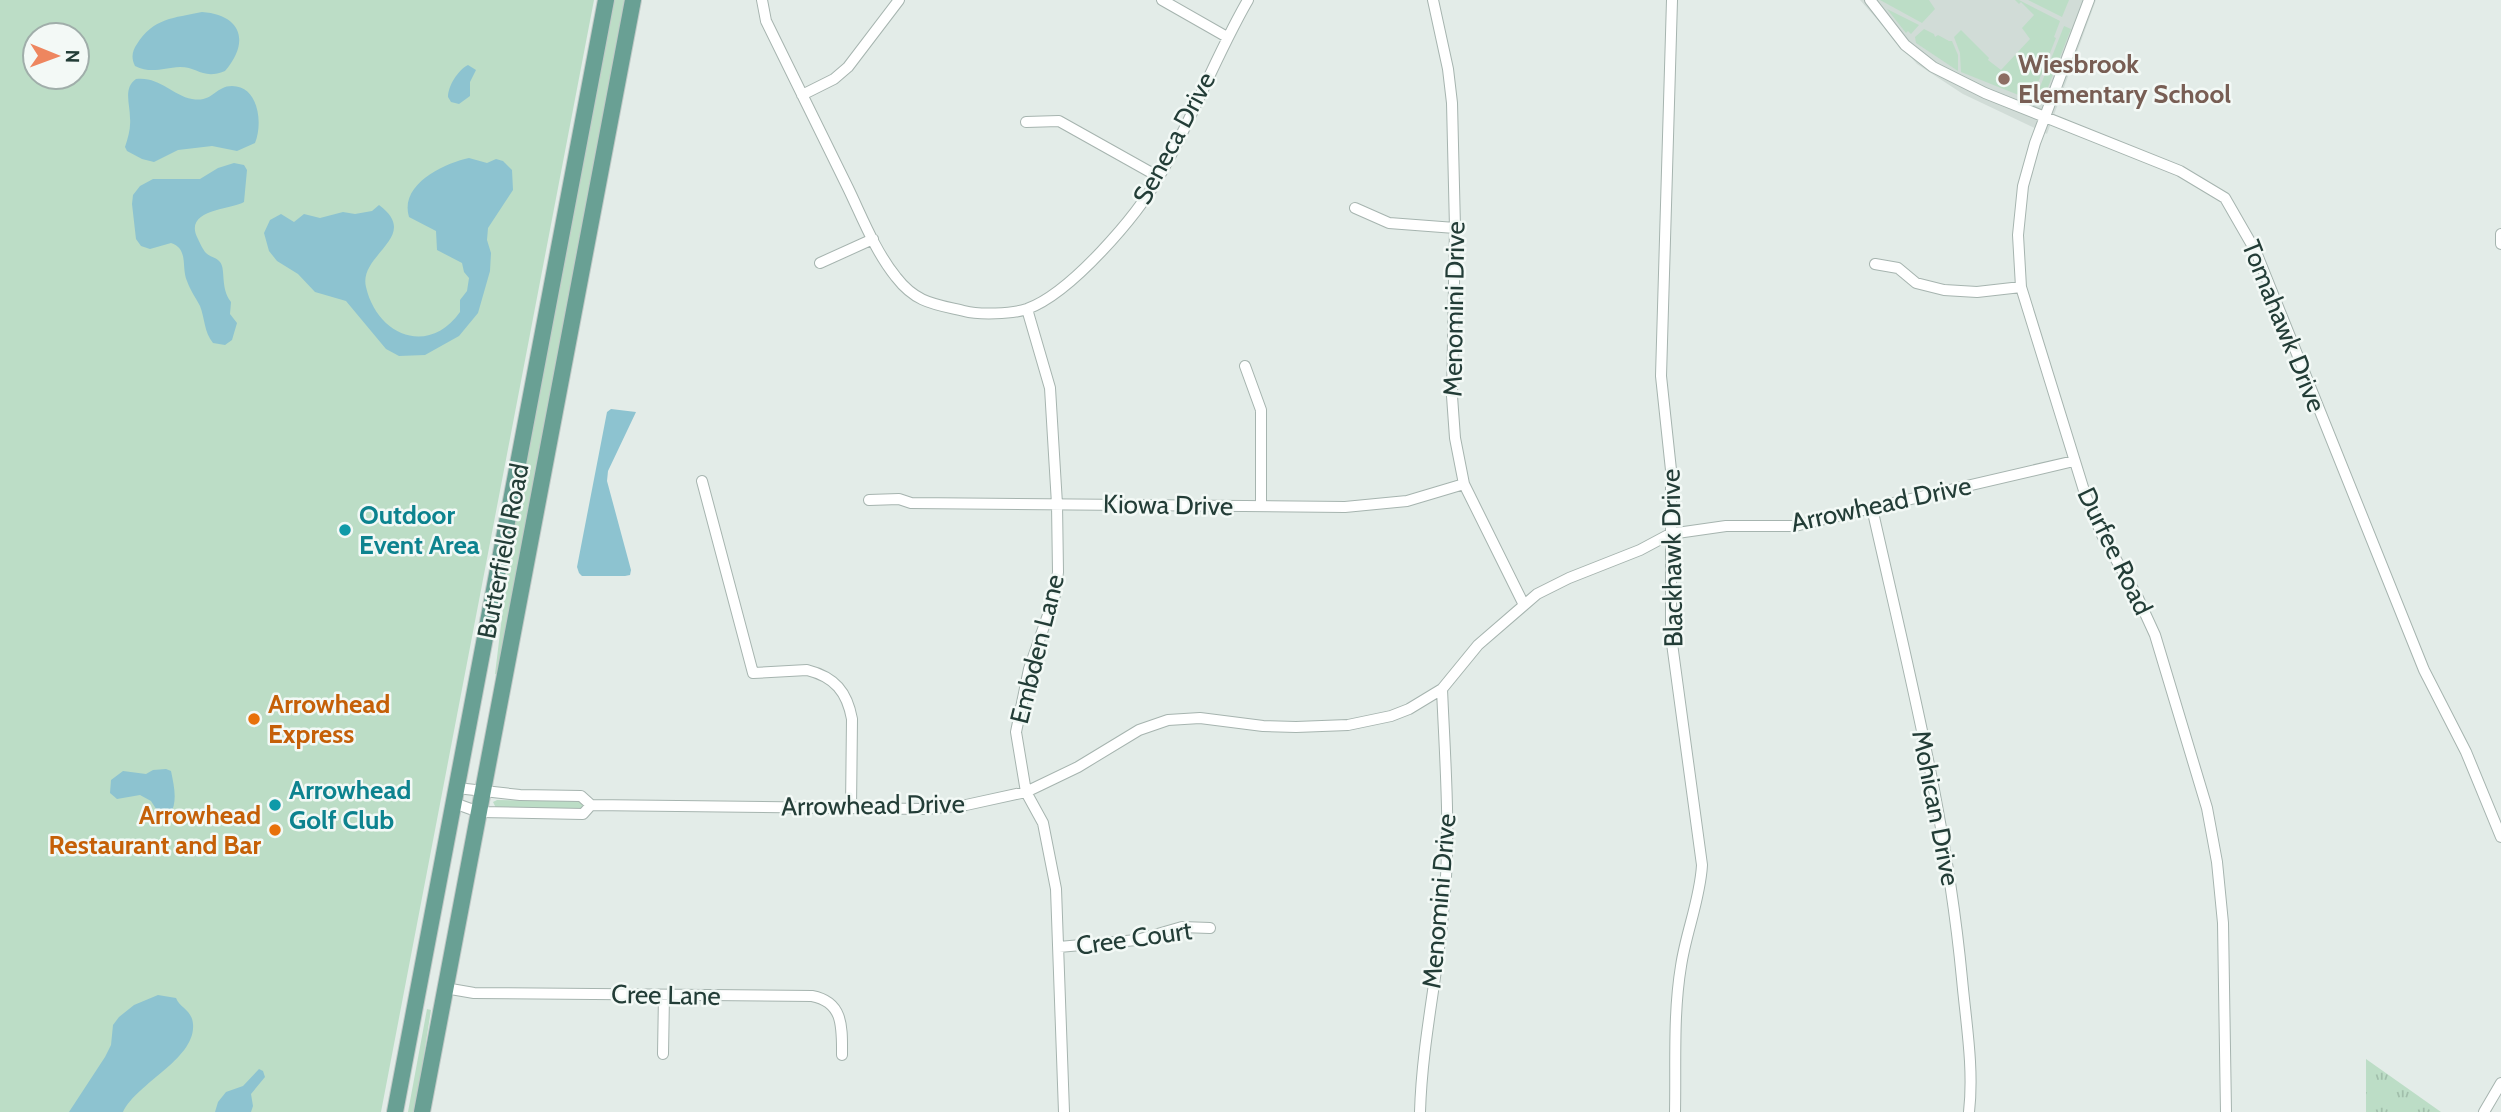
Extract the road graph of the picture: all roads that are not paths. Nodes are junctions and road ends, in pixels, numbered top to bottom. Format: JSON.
{"nodes":[{"id":1,"x":606,"y":0,"type":"edge"},
{"id":2,"x":633,"y":0,"type":"edge"},
{"id":3,"x":762,"y":0,"type":"edge"},
{"id":4,"x":899,"y":0,"type":"edge"},
{"id":5,"x":1162,"y":0,"type":"edge"},
{"id":6,"x":1248,"y":0,"type":"edge"},
{"id":7,"x":1433,"y":0,"type":"edge"},
{"id":8,"x":1672,"y":0,"type":"edge"},
{"id":9,"x":1870,"y":0,"type":"edge"},
{"id":10,"x":2089,"y":0,"type":"edge"},
{"id":11,"x":1227,"y":37,"type":"junction"},
{"id":12,"x":802,"y":95,"type":"junction"},
{"id":13,"x":2046,"y":116,"type":"junction"},
{"id":14,"x":1026,"y":122,"type":"dead end"},
{"id":15,"x":1159,"y":177,"type":"junction"},
{"id":16,"x":1354,"y":208,"type":"dead end"},
{"id":17,"x":1455,"y":228,"type":"junction"},
{"id":18,"x":2501,"y":234,"type":"edge"},
{"id":19,"x":873,"y":239,"type":"junction"},
{"id":20,"x":2501,"y":244,"type":"edge"},
{"id":21,"x":820,"y":262,"type":"dead end"},
{"id":22,"x":1875,"y":264,"type":"dead end"},
{"id":23,"x":2021,"y":287,"type":"junction"},
{"id":24,"x":1027,"y":309,"type":"junction"},
{"id":25,"x":1245,"y":366,"type":"dead end"},
{"id":26,"x":2074,"y":461,"type":"junction"},
{"id":27,"x":702,"y":481,"type":"dead end"},
{"id":28,"x":1464,"y":484,"type":"junction"},
{"id":29,"x":869,"y":499,"type":"dead end"},
{"id":30,"x":1057,"y":504,"type":"junction"},
{"id":31,"x":1261,"y":506,"type":"junction"},
{"id":32,"x":1871,"y":508,"type":"junction"},
{"id":33,"x":1670,"y":534,"type":"junction"},
{"id":34,"x":1524,"y":605,"type":"junction"},
{"id":35,"x":1442,"y":689,"type":"junction"},
{"id":36,"x":483,"y":791,"type":"junction"},
{"id":37,"x":1027,"y":792,"type":"junction"},
{"id":38,"x":455,"y":796,"type":"junction"},
{"id":39,"x":591,"y":805,"type":"junction"},
{"id":40,"x":851,"y":808,"type":"junction"},
{"id":41,"x":479,"y":812,"type":"junction"},
{"id":42,"x":2501,"y":837,"type":"edge"},
{"id":43,"x":1209,"y":928,"type":"dead end"},
{"id":44,"x":1059,"y":947,"type":"junction"},
{"id":45,"x":445,"y":988,"type":"junction"},
{"id":46,"x":664,"y":995,"type":"junction"},
{"id":47,"x":663,"y":1054,"type":"dead end"},
{"id":48,"x":842,"y":1055,"type":"dead end"},
{"id":49,"x":2501,"y":1083,"type":"edge"},
{"id":50,"x":395,"y":1112,"type":"edge"},
{"id":51,"x":422,"y":1112,"type":"edge"},
{"id":52,"x":1064,"y":1112,"type":"edge"},
{"id":53,"x":1420,"y":1112,"type":"edge"},
{"id":54,"x":1675,"y":1112,"type":"edge"},
{"id":55,"x":1969,"y":1112,"type":"edge"},
{"id":56,"x":2225,"y":1112,"type":"edge"},
{"id":57,"x":2484,"y":1112,"type":"edge"}],
"edges":[{"from":1,"to":38,"type":"main road","name":"Butterfield Road"},
{"from":2,"to":36,"type":"main road","name":"Butterfield Road"},
{"from":3,"to":12,"type":"street","name":"Seneca Drive"},
{"from":4,"to":12,"type":"street"},
{"from":5,"to":11,"type":"street"},
{"from":6,"to":11,"type":"street","name":"Seneca Drive"},
{"from":7,"to":17,"type":"street","name":"Menomini Drive"},
{"from":8,"to":33,"type":"street","name":"Blackhawk Drive"},
{"from":9,"to":13,"type":"street","name":"Tomahawk Drive"},
{"from":10,"to":13,"type":"street","name":"Durfee Road"},
{"from":11,"to":15,"type":"street","name":"Seneca Drive"},
{"from":12,"to":19,"type":"street","name":"Seneca Drive"},
{"from":13,"to":23,"type":"street","name":"Durfee Road"},
{"from":13,"to":42,"type":"street","name":"Tomahawk Drive"},
{"from":14,"to":15,"type":"street"},
{"from":15,"to":24,"type":"street","name":"Seneca Drive"},
{"from":16,"to":17,"type":"street"},
{"from":17,"to":28,"type":"street","name":"Menomini Drive"},
{"from":18,"to":20,"type":"street"},
{"from":19,"to":21,"type":"street"},
{"from":19,"to":24,"type":"street","name":"Seneca Drive"},
{"from":22,"to":23,"type":"street"},
{"from":23,"to":26,"type":"street","name":"Durfee Road"},
{"from":24,"to":30,"type":"street","name":"Embden Lane"},
{"from":25,"to":31,"type":"street"},
{"from":26,"to":32,"type":"street","name":"Arrowhead Drive"},
{"from":26,"to":56,"type":"street","name":"Durfee Road"},
{"from":27,"to":40,"type":"street"},
{"from":28,"to":31,"type":"street","name":"Kiowa Drive"},
{"from":28,"to":34,"type":"street","name":"Menomini Drive"},
{"from":29,"to":30,"type":"street","name":"Kiowa Drive"},
{"from":30,"to":31,"type":"street","name":"Kiowa Drive"},
{"from":30,"to":37,"type":"street","name":"Embden Lane"},
{"from":32,"to":33,"type":"street","name":"Arrowhead Drive"},
{"from":32,"to":55,"type":"street","name":"Mohican Drive"},
{"from":33,"to":34,"type":"street","name":"Arrowhead Drive"},
{"from":33,"to":54,"type":"street","name":"Blackhawk Drive"},
{"from":34,"to":35,"type":"street","name":"Arrowhead Drive"},
{"from":35,"to":37,"type":"street","name":"Arrowhead Drive"},
{"from":35,"to":53,"type":"street","name":"Menomini Drive"},
{"from":36,"to":38,"type":"street","name":"Arrowhead Drive"},
{"from":36,"to":39,"type":"street","name":"Arrowhead Drive"},
{"from":36,"to":41,"type":"main road","name":"Butterfield Road"},
{"from":37,"to":40,"type":"street","name":"Arrowhead Drive"},
{"from":37,"to":44,"type":"street","name":"Embden Lane"},
{"from":38,"to":41,"type":"street","name":"Arrowhead Drive"},
{"from":38,"to":50,"type":"main road","name":"Butterfield Road"},
{"from":39,"to":40,"type":"street","name":"Arrowhead Drive"},
{"from":39,"to":41,"type":"street","name":"Arrowhead Drive"},
{"from":41,"to":45,"type":"main road","name":"Butterfield Road"},
{"from":43,"to":44,"type":"street","name":"Cree Court"},
{"from":44,"to":52,"type":"street","name":"Embden Lane"},
{"from":45,"to":46,"type":"street","name":"Cree Lane"},
{"from":45,"to":51,"type":"main road","name":"Butterfield Road"},
{"from":46,"to":47,"type":"street"},
{"from":46,"to":48,"type":"street","name":"Cree Lane"},
{"from":49,"to":57,"type":"street"}]}
